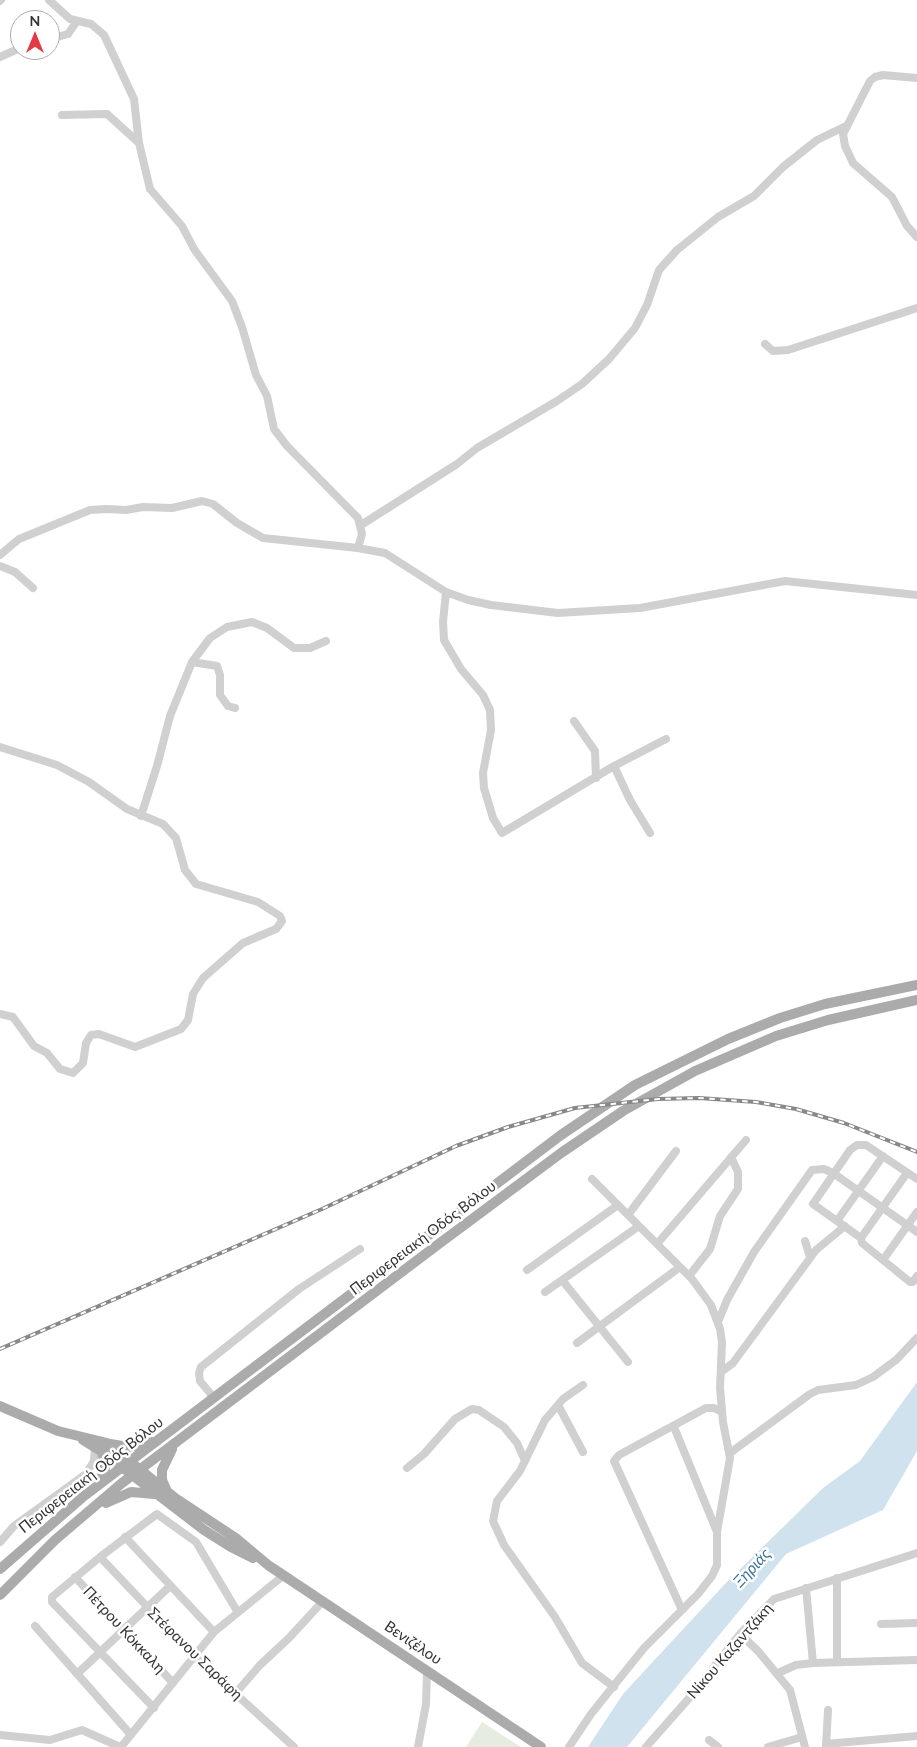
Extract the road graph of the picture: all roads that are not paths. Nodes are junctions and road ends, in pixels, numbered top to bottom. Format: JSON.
{"nodes":[{"id":1,"x":49,"y":0,"type":"edge"},
{"id":2,"x":77,"y":21,"type":"junction"},
{"id":3,"x":60,"y":36,"type":"edge"},
{"id":4,"x":917,"y":78,"type":"edge"},
{"id":5,"x":62,"y":115,"type":"dead end"},
{"id":6,"x":846,"y":126,"type":"junction"},
{"id":7,"x":139,"y":143,"type":"junction"},
{"id":8,"x":917,"y":237,"type":"edge"},
{"id":9,"x":917,"y":308,"type":"edge"},
{"id":10,"x":765,"y":344,"type":"dead end"},
{"id":11,"x":361,"y":525,"type":"junction"},
{"id":12,"x":358,"y":548,"type":"junction"},
{"id":13,"x":0,"y":555,"type":"edge"},
{"id":14,"x":0,"y":566,"type":"edge"},
{"id":15,"x":33,"y":588,"type":"dead end"},
{"id":16,"x":446,"y":592,"type":"junction"},
{"id":17,"x":917,"y":595,"type":"edge"},
{"id":18,"x":326,"y":641,"type":"dead end"},
{"id":19,"x":192,"y":662,"type":"junction"},
{"id":20,"x":235,"y":708,"type":"dead end"},
{"id":21,"x":574,"y":721,"type":"dead end"},
{"id":22,"x":666,"y":739,"type":"dead end"},
{"id":23,"x":0,"y":747,"type":"edge"},
{"id":24,"x":614,"y":766,"type":"junction"},
{"id":25,"x":596,"y":778,"type":"junction"},
{"id":26,"x":141,"y":816,"type":"junction"},
{"id":27,"x":650,"y":833,"type":"dead end"},
{"id":28,"x":917,"y":985,"type":"edge"},
{"id":29,"x":917,"y":1000,"type":"edge"},
{"id":30,"x":0,"y":1014,"type":"edge"},
{"id":31,"x":746,"y":1140,"type":"dead end"},
{"id":32,"x":676,"y":1150,"type":"dead end"},
{"id":33,"x":883,"y":1156,"type":"junction"},
{"id":34,"x":731,"y":1157,"type":"junction"},
{"id":35,"x":833,"y":1173,"type":"junction"},
{"id":36,"x":907,"y":1173,"type":"junction"},
{"id":37,"x":592,"y":1179,"type":"dead end"},
{"id":38,"x":917,"y":1179,"type":"edge"},
{"id":39,"x":858,"y":1190,"type":"junction"},
{"id":40,"x":618,"y":1205,"type":"junction"},
{"id":41,"x":883,"y":1208,"type":"junction"},
{"id":42,"x":917,"y":1212,"type":"edge"},
{"id":43,"x":628,"y":1215,"type":"junction"},
{"id":44,"x":837,"y":1221,"type":"junction"},
{"id":45,"x":639,"y":1226,"type":"junction"},
{"id":46,"x":845,"y":1226,"type":"junction"},
{"id":47,"x":908,"y":1226,"type":"junction"},
{"id":48,"x":917,"y":1232,"type":"edge"},
{"id":49,"x":861,"y":1238,"type":"junction"},
{"id":50,"x":805,"y":1241,"type":"dead end"},
{"id":51,"x":657,"y":1244,"type":"junction"},
{"id":52,"x":360,"y":1250,"type":"dead end"},
{"id":53,"x":810,"y":1257,"type":"junction"},
{"id":54,"x":884,"y":1260,"type":"junction"},
{"id":55,"x":680,"y":1267,"type":"junction"},
{"id":56,"x":527,"y":1270,"type":"dead end"},
{"id":57,"x":688,"y":1276,"type":"junction"},
{"id":58,"x":917,"y":1276,"type":"edge"},
{"id":59,"x":562,"y":1280,"type":"junction"},
{"id":60,"x":546,"y":1292,"type":"dead end"},
{"id":61,"x":718,"y":1322,"type":"junction"},
{"id":62,"x":601,"y":1326,"type":"junction"},
{"id":63,"x":917,"y":1338,"type":"edge"},
{"id":64,"x":577,"y":1343,"type":"dead end"},
{"id":65,"x":628,"y":1362,"type":"dead end"},
{"id":66,"x":721,"y":1372,"type":"junction"},
{"id":67,"x":583,"y":1385,"type":"dead end"},
{"id":68,"x":214,"y":1398,"type":"junction"},
{"id":69,"x":558,"y":1405,"type":"junction"},
{"id":70,"x":0,"y":1406,"type":"edge"},
{"id":71,"x":722,"y":1412,"type":"junction"},
{"id":72,"x":674,"y":1427,"type":"junction"},
{"id":73,"x":159,"y":1440,"type":"junction"},
{"id":74,"x":176,"y":1444,"type":"junction"},
{"id":75,"x":101,"y":1447,"type":"junction"},
{"id":76,"x":583,"y":1452,"type":"dead end"},
{"id":77,"x":730,"y":1453,"type":"junction"},
{"id":78,"x":525,"y":1461,"type":"junction"},
{"id":79,"x":126,"y":1465,"type":"junction"},
{"id":80,"x":407,"y":1468,"type":"dead end"},
{"id":81,"x":137,"y":1473,"type":"junction"},
{"id":82,"x":95,"y":1487,"type":"junction"},
{"id":83,"x":169,"y":1493,"type":"junction"},
{"id":84,"x":157,"y":1496,"type":"junction"},
{"id":85,"x":85,"y":1514,"type":"junction"},
{"id":86,"x":717,"y":1532,"type":"junction"},
{"id":87,"x":125,"y":1537,"type":"junction"},
{"id":88,"x":0,"y":1542,"type":"edge"},
{"id":89,"x":917,"y":1553,"type":"edge"},
{"id":90,"x":100,"y":1556,"type":"junction"},
{"id":91,"x":268,"y":1565,"type":"junction"},
{"id":92,"x":0,"y":1569,"type":"edge"},
{"id":93,"x":284,"y":1575,"type":"junction"},
{"id":94,"x":75,"y":1577,"type":"junction"},
{"id":95,"x":836,"y":1578,"type":"junction"},
{"id":96,"x":170,"y":1586,"type":"junction"},
{"id":97,"x":806,"y":1588,"type":"junction"},
{"id":98,"x":0,"y":1595,"type":"edge"},
{"id":99,"x":323,"y":1601,"type":"junction"},
{"id":100,"x":147,"y":1608,"type":"junction"},
{"id":101,"x":682,"y":1610,"type":"junction"},
{"id":102,"x":237,"y":1611,"type":"junction"},
{"id":103,"x":917,"y":1623,"type":"edge"},
{"id":104,"x":881,"y":1624,"type":"dead end"},
{"id":105,"x":35,"y":1626,"type":"dead end"},
{"id":106,"x":124,"y":1631,"type":"junction"},
{"id":107,"x":214,"y":1632,"type":"junction"},
{"id":108,"x":740,"y":1634,"type":"junction"},
{"id":109,"x":100,"y":1653,"type":"junction"},
{"id":110,"x":194,"y":1656,"type":"junction"},
{"id":111,"x":917,"y":1660,"type":"edge"},
{"id":112,"x":837,"y":1662,"type":"junction"},
{"id":113,"x":813,"y":1663,"type":"junction"},
{"id":114,"x":427,"y":1671,"type":"junction"},
{"id":115,"x":778,"y":1673,"type":"junction"},
{"id":116,"x":77,"y":1674,"type":"junction"},
{"id":117,"x":172,"y":1683,"type":"junction"},
{"id":118,"x":614,"y":1687,"type":"junction"},
{"id":119,"x":235,"y":1694,"type":"junction"},
{"id":120,"x":154,"y":1708,"type":"junction"},
{"id":121,"x":828,"y":1710,"type":"dead end"},
{"id":122,"x":0,"y":1734,"type":"edge"},
{"id":123,"x":131,"y":1736,"type":"junction"},
{"id":124,"x":917,"y":1736,"type":"edge"},
{"id":125,"x":802,"y":1737,"type":"junction"},
{"id":126,"x":709,"y":1740,"type":"dead end"},
{"id":127,"x":826,"y":1746,"type":"edge"},
{"id":128,"x":121,"y":1747,"type":"edge"},
{"id":129,"x":294,"y":1747,"type":"edge"},
{"id":130,"x":418,"y":1747,"type":"edge"},
{"id":131,"x":541,"y":1747,"type":"edge"},
{"id":132,"x":569,"y":1747,"type":"edge"},
{"id":133,"x":646,"y":1747,"type":"edge"},
{"id":134,"x":718,"y":1747,"type":"edge"},
{"id":135,"x":768,"y":1747,"type":"edge"},
{"id":136,"x":804,"y":1747,"type":"edge"}],
"edges":[{"from":1,"to":2,"type":"street"},
{"from":2,"to":3,"type":"street"},
{"from":2,"to":7,"type":"street"},
{"from":4,"to":6,"type":"street"},
{"from":5,"to":7,"type":"street"},
{"from":6,"to":8,"type":"street"},
{"from":6,"to":11,"type":"street"},
{"from":7,"to":11,"type":"street"},
{"from":9,"to":10,"type":"street"},
{"from":11,"to":12,"type":"street"},
{"from":12,"to":13,"type":"street"},
{"from":12,"to":16,"type":"street"},
{"from":14,"to":15,"type":"street"},
{"from":16,"to":17,"type":"street"},
{"from":16,"to":25,"type":"street"},
{"from":18,"to":19,"type":"street"},
{"from":19,"to":20,"type":"street"},
{"from":19,"to":26,"type":"street"},
{"from":21,"to":25,"type":"street"},
{"from":22,"to":24,"type":"street"},
{"from":23,"to":26,"type":"street"},
{"from":24,"to":25,"type":"street"},
{"from":24,"to":27,"type":"street"},
{"from":26,"to":30,"type":"street"},
{"from":28,"to":68,"type":"main road","name":"Περιφερειακή Οδός Βόλου"},
{"from":29,"to":74,"type":"main road","name":"Περιφερειακή Οδός Βόλου"},
{"from":31,"to":34,"type":"street"},
{"from":32,"to":43,"type":"street"},
{"from":33,"to":35,"type":"street"},
{"from":33,"to":36,"type":"street"},
{"from":33,"to":39,"type":"street"},
{"from":34,"to":51,"type":"street"},
{"from":34,"to":57,"type":"street"},
{"from":35,"to":39,"type":"street"},
{"from":35,"to":44,"type":"street"},
{"from":35,"to":61,"type":"street"},
{"from":36,"to":38,"type":"street"},
{"from":36,"to":41,"type":"street"},
{"from":37,"to":40,"type":"street"},
{"from":39,"to":41,"type":"street"},
{"from":39,"to":44,"type":"street"},
{"from":40,"to":43,"type":"street"},
{"from":40,"to":56,"type":"street"},
{"from":41,"to":47,"type":"street"},
{"from":41,"to":49,"type":"street"},
{"from":42,"to":47,"type":"street"},
{"from":43,"to":45,"type":"street"},
{"from":44,"to":46,"type":"street"},
{"from":45,"to":51,"type":"street"},
{"from":45,"to":59,"type":"street"},
{"from":46,"to":49,"type":"street"},
{"from":46,"to":53,"type":"street"},
{"from":47,"to":48,"type":"street"},
{"from":47,"to":54,"type":"street"},
{"from":49,"to":54,"type":"street"},
{"from":50,"to":53,"type":"street"},
{"from":51,"to":55,"type":"street"},
{"from":52,"to":68,"type":"street"},
{"from":53,"to":66,"type":"street"},
{"from":54,"to":58,"type":"street"},
{"from":55,"to":57,"type":"street"},
{"from":55,"to":62,"type":"street"},
{"from":57,"to":61,"type":"street"},
{"from":59,"to":60,"type":"street"},
{"from":59,"to":62,"type":"street"},
{"from":61,"to":66,"type":"street"},
{"from":62,"to":64,"type":"street"},
{"from":62,"to":65,"type":"street"},
{"from":63,"to":77,"type":"street"},
{"from":66,"to":71,"type":"street"},
{"from":67,"to":69,"type":"street"},
{"from":68,"to":73,"type":"main road","name":"Περιφερειακή Οδός Βόλου"},
{"from":69,"to":76,"type":"street"},
{"from":69,"to":78,"type":"street"},
{"from":70,"to":75,"type":"main road"},
{"from":71,"to":72,"type":"street"},
{"from":71,"to":77,"type":"street"},
{"from":72,"to":86,"type":"street"},
{"from":72,"to":101,"type":"street"},
{"from":73,"to":75,"type":"main road"},
{"from":73,"to":79,"type":"main road","name":"Περιφερειακή Οδός Βόλου"},
{"from":74,"to":81,"type":"main road","name":"Περιφερειακή Οδός Βόλου"},
{"from":74,"to":83,"type":"main road"},
{"from":75,"to":79,"type":"main road"},
{"from":75,"to":82,"type":"main road"},
{"from":75,"to":88,"type":"street"},
{"from":77,"to":86,"type":"street"},
{"from":78,"to":80,"type":"street"},
{"from":78,"to":118,"type":"street"},
{"from":79,"to":81,"type":"main road"},
{"from":79,"to":82,"type":"main road","name":"Περιφερειακή Οδός Βόλου"},
{"from":81,"to":83,"type":"main road","name":"Βενιζέλου"},
{"from":81,"to":84,"type":"main road","name":"Βενιζέλου"},
{"from":81,"to":85,"type":"main road","name":"Περιφερειακή Οδός Βόλου"},
{"from":82,"to":92,"type":"main road","name":"Περιφερειακή Οδός Βόλου"},
{"from":83,"to":91,"type":"main road","name":"Βενιζέλου"},
{"from":84,"to":85,"type":"main road"},
{"from":84,"to":91,"type":"main road","name":"Βενιζέλου"},
{"from":85,"to":98,"type":"main road","name":"Περιφερειακή Οδός Βόλου"},
{"from":86,"to":101,"type":"street"},
{"from":87,"to":90,"type":"street"},
{"from":87,"to":96,"type":"street"},
{"from":87,"to":102,"type":"street"},
{"from":89,"to":95,"type":"street","name":"Νίκου Καζαντζάκη"},
{"from":90,"to":94,"type":"street"},
{"from":90,"to":100,"type":"street","name":"Στέφανου Σαράφη"},
{"from":91,"to":93,"type":"main road","name":"Βενιζέλου"},
{"from":93,"to":99,"type":"main road","name":"Βενιζέλου"},
{"from":93,"to":102,"type":"street"},
{"from":94,"to":106,"type":"street","name":"Πέτρου Κόκκαλη"},
{"from":94,"to":109,"type":"street"},
{"from":95,"to":97,"type":"street","name":"Νίκου Καζαντζάκη"},
{"from":95,"to":112,"type":"street"},
{"from":96,"to":100,"type":"street"},
{"from":96,"to":107,"type":"street"},
{"from":97,"to":108,"type":"street","name":"Νίκου Καζαντζάκη"},
{"from":97,"to":113,"type":"street"},
{"from":99,"to":114,"type":"main road","name":"Βενιζέλου"},
{"from":99,"to":119,"type":"street"},
{"from":100,"to":106,"type":"street"},
{"from":100,"to":110,"type":"street","name":"Στέφανου Σαράφη"},
{"from":101,"to":118,"type":"street"},
{"from":102,"to":107,"type":"street"},
{"from":103,"to":104,"type":"street"},
{"from":105,"to":116,"type":"street"},
{"from":106,"to":109,"type":"street"},
{"from":106,"to":117,"type":"street","name":"Πέτρου Κόκκαλη"},
{"from":107,"to":110,"type":"street"},
{"from":108,"to":115,"type":"street"},
{"from":108,"to":133,"type":"street","name":"Νίκου Καζαντζάκη"},
{"from":109,"to":116,"type":"street"},
{"from":109,"to":120,"type":"street"},
{"from":110,"to":117,"type":"street"},
{"from":110,"to":119,"type":"street","name":"Στέφανου Σαράφη"},
{"from":111,"to":112,"type":"street"},
{"from":112,"to":113,"type":"street"},
{"from":113,"to":115,"type":"street"},
{"from":114,"to":130,"type":"street"},
{"from":114,"to":131,"type":"main road","name":"Βενιζέλου"},
{"from":115,"to":125,"type":"street"},
{"from":116,"to":123,"type":"street"},
{"from":117,"to":120,"type":"street"},
{"from":118,"to":132,"type":"street"},
{"from":119,"to":129,"type":"street","name":"Στέφανου Σαράφη"},
{"from":120,"to":123,"type":"street"},
{"from":121,"to":127,"type":"street"},
{"from":122,"to":128,"type":"street"},
{"from":123,"to":128,"type":"street"},
{"from":124,"to":127,"type":"street"},
{"from":125,"to":135,"type":"street"},
{"from":125,"to":136,"type":"street"},
{"from":126,"to":134,"type":"street"}]}
